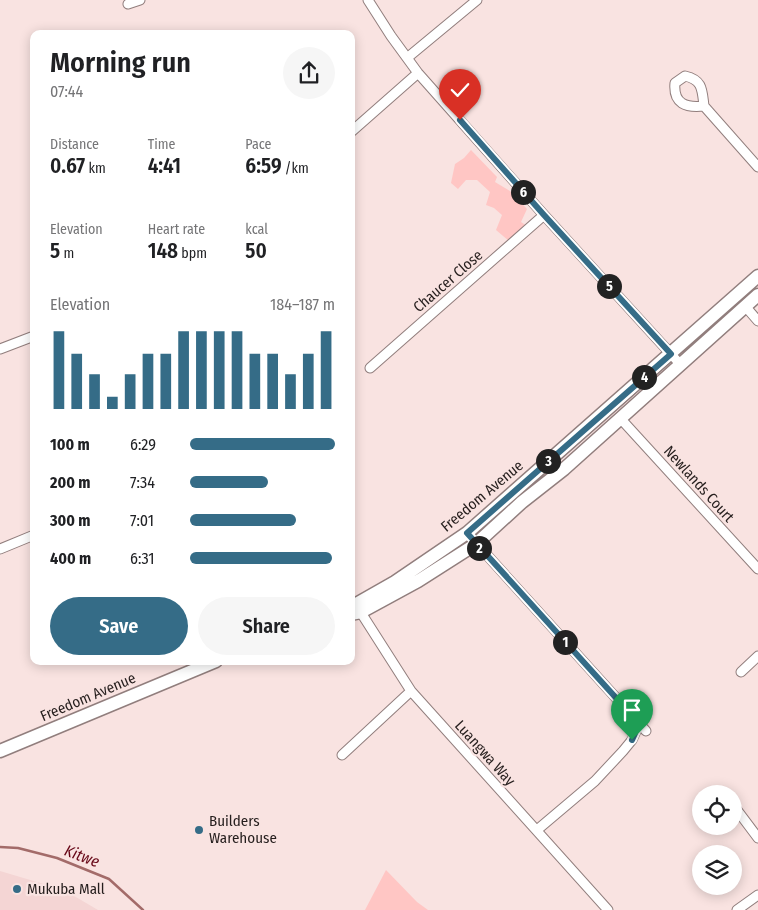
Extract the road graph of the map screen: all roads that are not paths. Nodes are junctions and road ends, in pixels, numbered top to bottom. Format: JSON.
{"nodes":[{"id":1,"x":140,"y":0,"type":"edge"},
{"id":2,"x":368,"y":0,"type":"edge"},
{"id":3,"x":477,"y":0,"type":"edge"},
{"id":4,"x":128,"y":4,"type":"dead end"},
{"id":5,"x":407,"y":58,"type":"junction"},
{"id":6,"x":418,"y":73,"type":"junction"},
{"id":7,"x":704,"y":106,"type":"dead end"},
{"id":8,"x":355,"y":128,"type":"edge"},
{"id":9,"x":758,"y":167,"type":"edge"},
{"id":10,"x":544,"y":215,"type":"junction"},
{"id":11,"x":758,"y":276,"type":"edge"},
{"id":12,"x":758,"y":295,"type":"edge"},
{"id":13,"x":745,"y":306,"type":"junction"},
{"id":14,"x":758,"y":321,"type":"edge"},
{"id":15,"x":30,"y":338,"type":"edge"},
{"id":16,"x":0,"y":349,"type":"edge"},
{"id":17,"x":671,"y":354,"type":"junction"},
{"id":18,"x":680,"y":364,"type":"junction"},
{"id":19,"x":370,"y":368,"type":"dead end"},
{"id":20,"x":620,"y":418,"type":"junction"},
{"id":21,"x":467,"y":533,"type":"junction"},
{"id":22,"x":30,"y":537,"type":"edge"},
{"id":23,"x":476,"y":544,"type":"junction"},
{"id":24,"x":0,"y":549,"type":"edge"},
{"id":25,"x":758,"y":569,"type":"edge"},
{"id":26,"x":355,"y":608,"type":"edge"},
{"id":27,"x":355,"y":609,"type":"edge"},
{"id":28,"x":355,"y":610,"type":"edge"},
{"id":29,"x":758,"y":656,"type":"edge"},
{"id":30,"x":206,"y":665,"type":"edge"},
{"id":31,"x":741,"y":672,"type":"dead end"},
{"id":32,"x":411,"y":691,"type":"junction"},
{"id":33,"x":636,"y":720,"type":"junction"},
{"id":34,"x":646,"y":731,"type":"dead end"},
{"id":35,"x":0,"y":751,"type":"edge"},
{"id":36,"x":342,"y":755,"type":"dead end"},
{"id":37,"x":742,"y":817,"type":"edge"},
{"id":38,"x":537,"y":830,"type":"junction"},
{"id":39,"x":758,"y":838,"type":"edge"},
{"id":40,"x":758,"y":895,"type":"edge"},
{"id":41,"x":608,"y":910,"type":"edge"},
{"id":42,"x":737,"y":910,"type":"edge"}],
"edges":[{"from":1,"to":4,"type":"street"},
{"from":2,"to":5,"type":"street"},
{"from":3,"to":5,"type":"street"},
{"from":5,"to":6,"type":"street"},
{"from":6,"to":8,"type":"street"},
{"from":6,"to":10,"type":"street"},
{"from":7,"to":9,"type":"street"},
{"from":10,"to":17,"type":"street"},
{"from":10,"to":19,"type":"street","name":"Chaucer Close"},
{"from":11,"to":17,"type":"main road","name":"Freedom Avenue"},
{"from":12,"to":13,"type":"main road","name":"Freedom Avenue"},
{"from":13,"to":14,"type":"street"},
{"from":13,"to":18,"type":"main road","name":"Freedom Avenue"},
{"from":15,"to":16,"type":"street"},
{"from":17,"to":18,"type":"street"},
{"from":17,"to":21,"type":"main road","name":"Freedom Avenue"},
{"from":18,"to":20,"type":"main road","name":"Freedom Avenue"},
{"from":20,"to":23,"type":"main road","name":"Freedom Avenue"},
{"from":20,"to":25,"type":"street","name":"Newlands Court"},
{"from":21,"to":23,"type":"street"},
{"from":21,"to":26,"type":"main road","name":"Freedom Avenue"},
{"from":22,"to":24,"type":"street"},
{"from":23,"to":27,"type":"main road","name":"Freedom Avenue"},
{"from":23,"to":33,"type":"street"},
{"from":28,"to":32,"type":"street","name":"Luangwa Way"},
{"from":29,"to":31,"type":"street"},
{"from":30,"to":35,"type":"main road","name":"Freedom Avenue"},
{"from":32,"to":36,"type":"street"},
{"from":32,"to":38,"type":"street","name":"Luangwa Way"},
{"from":33,"to":34,"type":"street"},
{"from":33,"to":38,"type":"street"},
{"from":37,"to":39,"type":"street"},
{"from":38,"to":41,"type":"street","name":"Luangwa Way"},
{"from":40,"to":42,"type":"street"}]}
